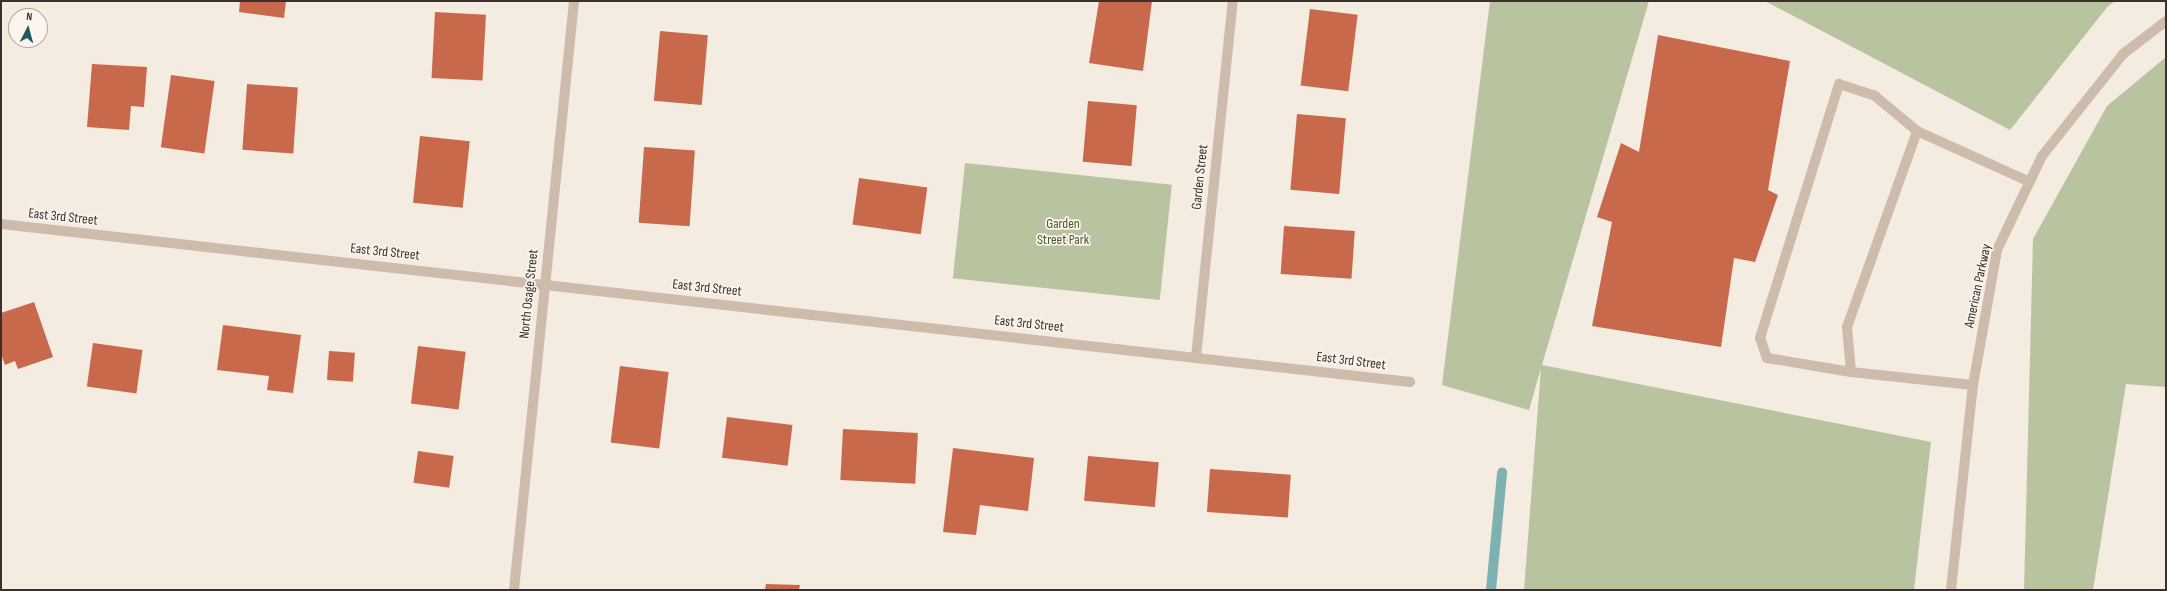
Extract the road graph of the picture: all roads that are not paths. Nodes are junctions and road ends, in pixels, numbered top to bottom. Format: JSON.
{"nodes":[{"id":1,"x":574,"y":1,"type":"edge"},
{"id":2,"x":1233,"y":1,"type":"edge"},
{"id":3,"x":2166,"y":21,"type":"edge"},
{"id":4,"x":1917,"y":131,"type":"junction"},
{"id":5,"x":2030,"y":182,"type":"junction"},
{"id":6,"x":1,"y":224,"type":"edge"},
{"id":7,"x":545,"y":284,"type":"junction"},
{"id":8,"x":1196,"y":357,"type":"junction"},
{"id":9,"x":1851,"y":372,"type":"junction"},
{"id":10,"x":1410,"y":382,"type":"dead end"},
{"id":11,"x":1973,"y":385,"type":"junction"},
{"id":12,"x":514,"y":590,"type":"edge"},
{"id":13,"x":1951,"y":590,"type":"edge"}],
"edges":[{"from":1,"to":7,"type":"street","name":"North Osage Street"},
{"from":2,"to":8,"type":"street","name":"Garden Street"},
{"from":3,"to":5,"type":"street","name":"American Parkway"},
{"from":4,"to":5,"type":"street"},
{"from":4,"to":9,"type":"street"},
{"from":4,"to":9,"type":"street"},
{"from":5,"to":11,"type":"street","name":"American Parkway"},
{"from":6,"to":7,"type":"street","name":"East 3rd Street"},
{"from":7,"to":8,"type":"street","name":"East 3rd Street"},
{"from":7,"to":12,"type":"street","name":"North Osage Street"},
{"from":8,"to":10,"type":"street","name":"East 3rd Street"},
{"from":9,"to":11,"type":"street"},
{"from":11,"to":13,"type":"street","name":"American Parkway"}]}
